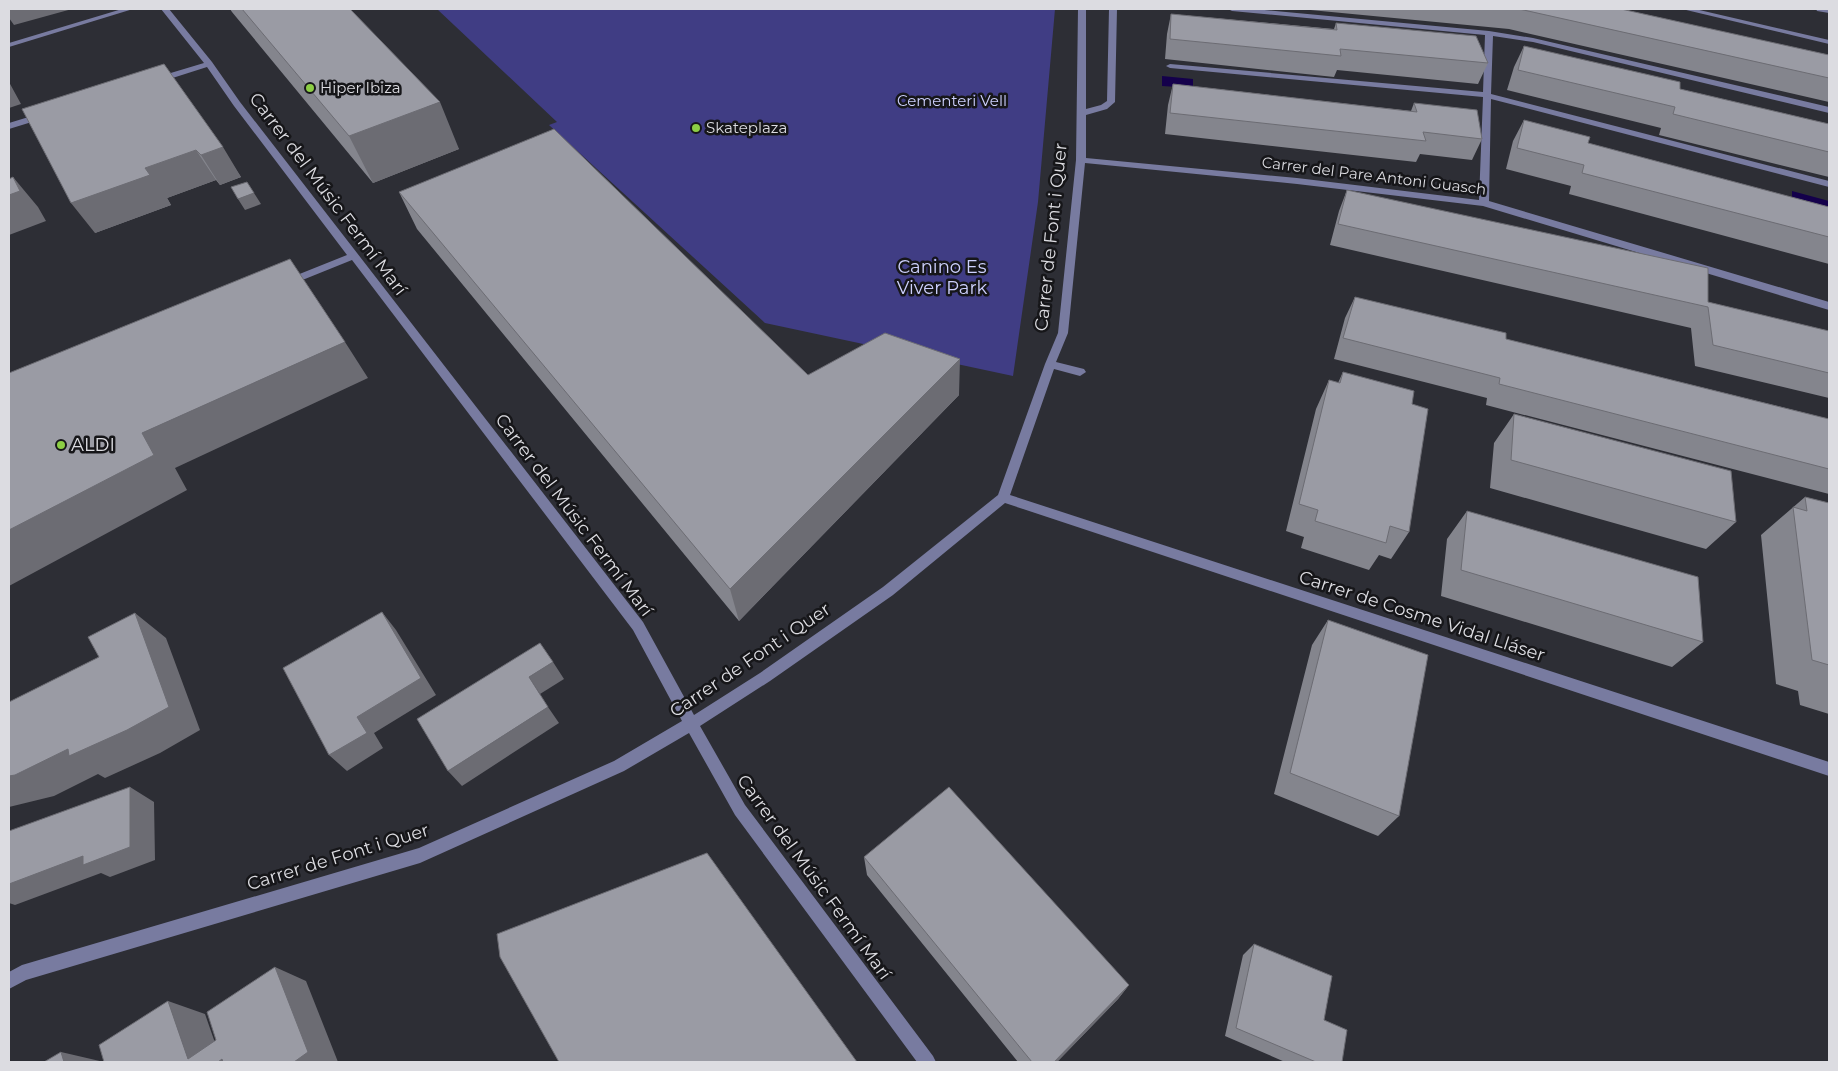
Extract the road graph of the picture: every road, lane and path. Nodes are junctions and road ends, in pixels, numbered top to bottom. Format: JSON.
{"nodes":[{"id":1,"x":129,"y":9,"type":"edge"},
{"id":2,"x":165,"y":9,"type":"edge"},
{"id":3,"x":1082,"y":9,"type":"edge"},
{"id":4,"x":1112,"y":9,"type":"edge"},
{"id":5,"x":1232,"y":9,"type":"edge"},
{"id":6,"x":1686,"y":9,"type":"edge"},
{"id":7,"x":1820,"y":9,"type":"edge"},
{"id":8,"x":1829,"y":11,"type":"edge"},
{"id":9,"x":1489,"y":33,"type":"junction"},
{"id":10,"x":1829,"y":42,"type":"edge"},
{"id":11,"x":9,"y":45,"type":"edge"},
{"id":12,"x":210,"y":64,"type":"junction"},
{"id":13,"x":1170,"y":66,"type":"dead end"},
{"id":14,"x":146,"y":84,"type":"edge"},
{"id":15,"x":1487,"y":95,"type":"junction"},
{"id":16,"x":1829,"y":110,"type":"edge"},
{"id":17,"x":55,"y":112,"type":"edge"},
{"id":18,"x":1082,"y":113,"type":"junction"},
{"id":19,"x":9,"y":126,"type":"edge"},
{"id":20,"x":1082,"y":160,"type":"junction"},
{"id":21,"x":1829,"y":184,"type":"edge"},
{"id":22,"x":1484,"y":203,"type":"junction"},
{"id":23,"x":353,"y":256,"type":"junction"},
{"id":24,"x":290,"y":281,"type":"edge"},
{"id":25,"x":1829,"y":306,"type":"edge"},
{"id":26,"x":1050,"y":364,"type":"junction"},
{"id":27,"x":1080,"y":372,"type":"dead end"},
{"id":28,"x":1002,"y":498,"type":"junction"},
{"id":29,"x":691,"y":724,"type":"junction"},
{"id":30,"x":1829,"y":769,"type":"edge"},
{"id":31,"x":15,"y":977,"type":"edge"},
{"id":32,"x":927,"y":1062,"type":"edge"}],
"edges":[{"from":1,"to":11,"type":"street"},
{"from":2,"to":12,"type":"street","name":"Carrer del Músic Fermí Marí"},
{"from":3,"to":18,"type":"street","name":"Carrer de Font i Quer"},
{"from":4,"to":18,"type":"street"},
{"from":5,"to":9,"type":"street"},
{"from":6,"to":10,"type":"street"},
{"from":7,"to":8,"type":"street"},
{"from":9,"to":15,"type":"street"},
{"from":9,"to":16,"type":"street"},
{"from":12,"to":14,"type":"street"},
{"from":12,"to":23,"type":"street","name":"Carrer del Músic Fermí Marí"},
{"from":13,"to":15,"type":"street"},
{"from":15,"to":21,"type":"street"},
{"from":15,"to":22,"type":"street"},
{"from":17,"to":19,"type":"street"},
{"from":18,"to":20,"type":"street","name":"Carrer de Font i Quer"},
{"from":20,"to":22,"type":"street","name":"Carrer del Pare Antoni Guasch"},
{"from":20,"to":26,"type":"street","name":"Carrer de Font i Quer"},
{"from":22,"to":25,"type":"street","name":"Carrer del Pare Antoni Guasch"},
{"from":23,"to":24,"type":"street"},
{"from":23,"to":29,"type":"street","name":"Carrer del Músic Fermí Marí"},
{"from":26,"to":27,"type":"street"},
{"from":26,"to":28,"type":"street","name":"Carrer de Font i Quer"},
{"from":28,"to":29,"type":"street","name":"Carrer de Font i Quer"},
{"from":28,"to":30,"type":"street","name":"Carrer de Cosme Vidal Lláser"},
{"from":29,"to":31,"type":"street","name":"Carrer de Font i Quer"},
{"from":29,"to":32,"type":"street","name":"Carrer del Músic Fermí Marí"}]}
